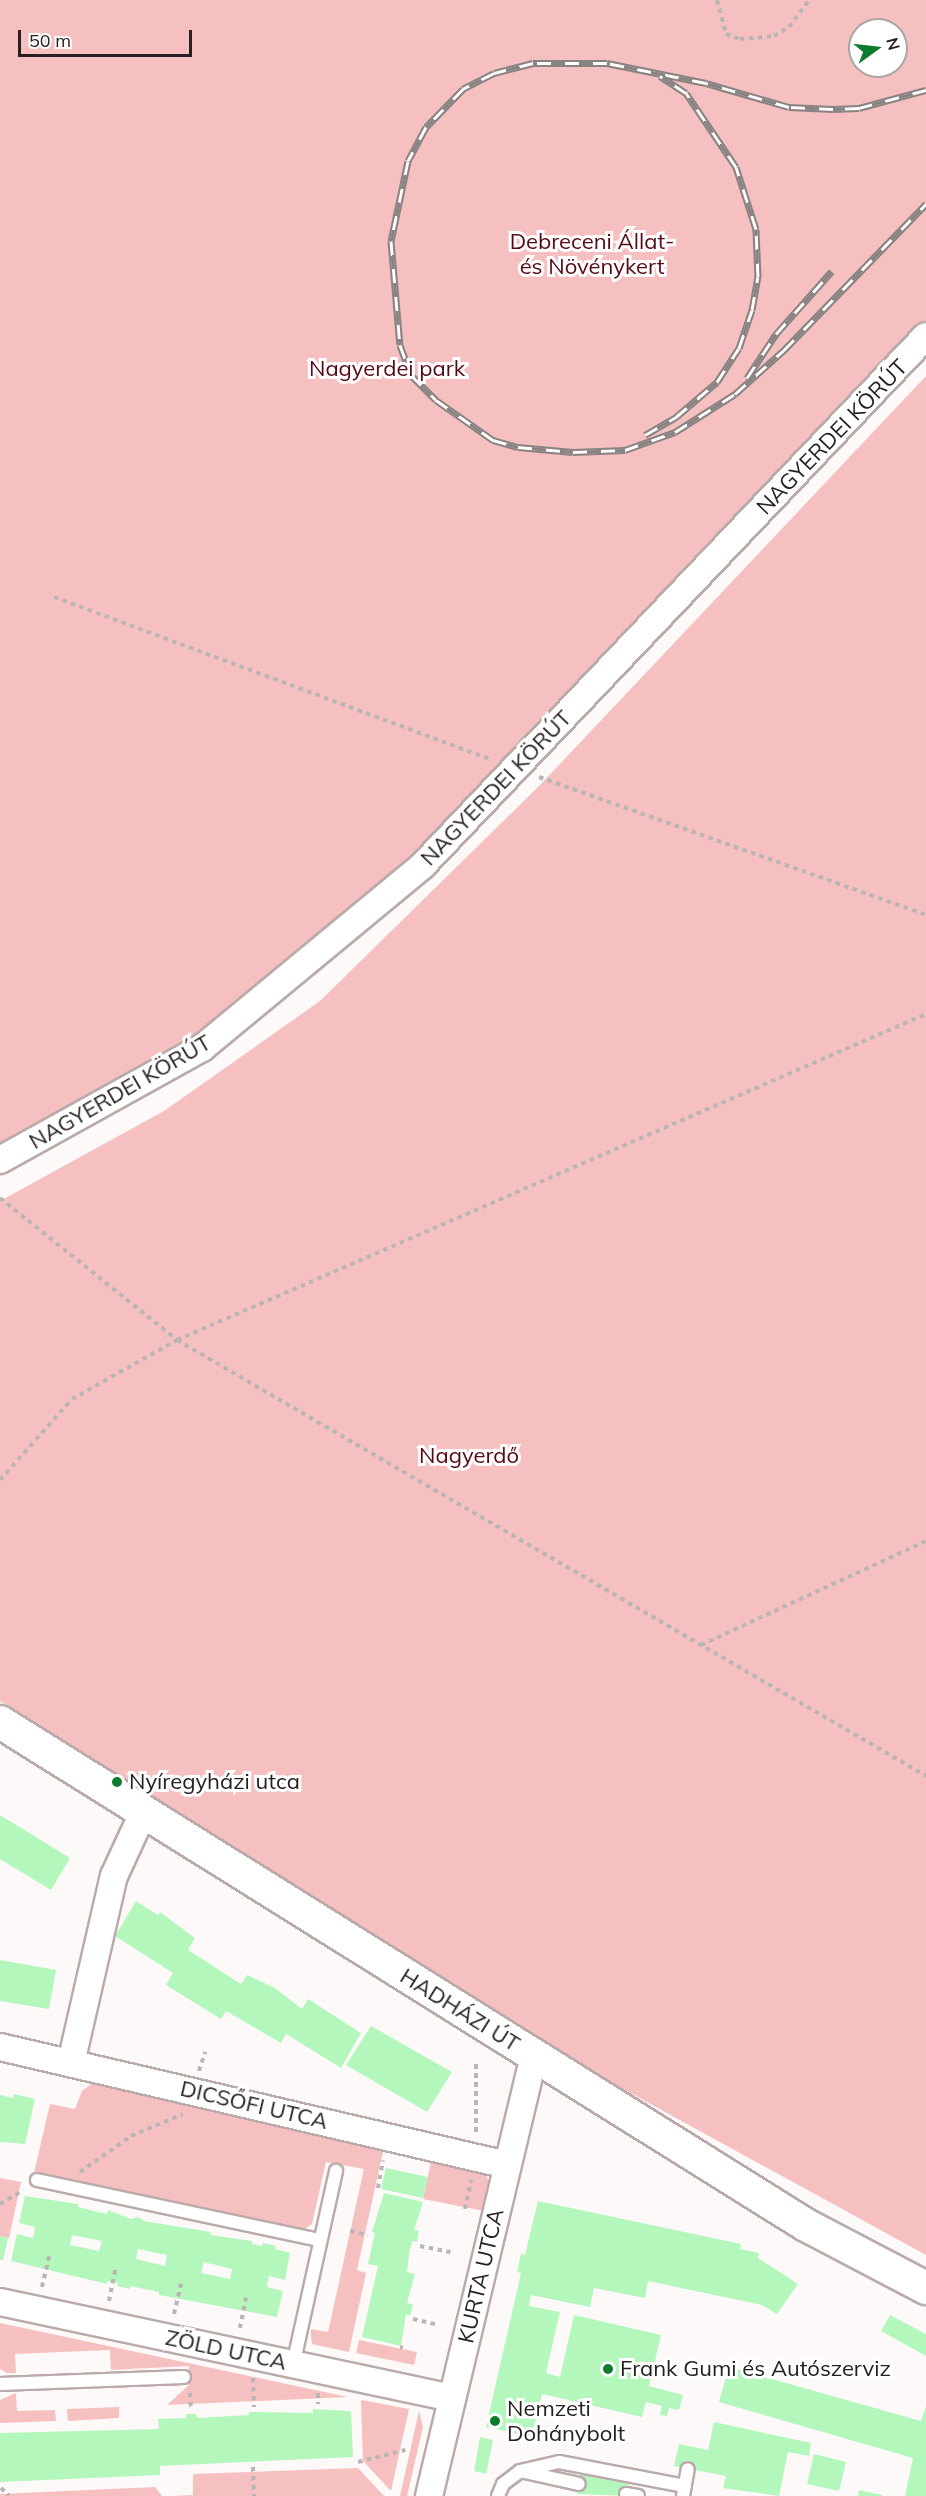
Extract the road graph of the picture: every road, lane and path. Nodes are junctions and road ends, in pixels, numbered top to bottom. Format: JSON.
{"nodes":[{"id":1,"x":717,"y":0,"type":"edge"},
{"id":2,"x":809,"y":0,"type":"edge"},
{"id":3,"x":926,"y":336,"type":"edge"},
{"id":4,"x":54,"y":597,"type":"dead end"},
{"id":5,"x":515,"y":769,"type":"junction"},
{"id":6,"x":926,"y":915,"type":"edge"},
{"id":7,"x":926,"y":1014,"type":"edge"},
{"id":8,"x":0,"y":1160,"type":"edge"},
{"id":9,"x":0,"y":1198,"type":"edge"},
{"id":10,"x":177,"y":1340,"type":"junction"},
{"id":11,"x":0,"y":1480,"type":"edge"},
{"id":12,"x":926,"y":1541,"type":"edge"},
{"id":13,"x":701,"y":1645,"type":"junction"},
{"id":14,"x":0,"y":1722,"type":"edge"},
{"id":15,"x":926,"y":1776,"type":"edge"},
{"id":16,"x":143,"y":1813,"type":"junction"},
{"id":17,"x":0,"y":2047,"type":"edge"},
{"id":18,"x":205,"y":2052,"type":"dead end"},
{"id":19,"x":534,"y":2056,"type":"junction"},
{"id":20,"x":71,"y":2062,"type":"junction"},
{"id":21,"x":193,"y":2090,"type":"junction"},
{"id":22,"x":507,"y":2165,"type":"junction"},
{"id":23,"x":336,"y":2171,"type":"dead end"},
{"id":24,"x":37,"y":2180,"type":"dead end"},
{"id":25,"x":75,"y":2188,"type":"junction"},
{"id":26,"x":23,"y":2190,"type":"dead end"},
{"id":27,"x":0,"y":2204,"type":"edge"},
{"id":28,"x":350,"y":2231,"type":"dead end"},
{"id":29,"x":368,"y":2235,"type":"dead end"},
{"id":30,"x":320,"y":2241,"type":"junction"},
{"id":31,"x":420,"y":2246,"type":"dead end"},
{"id":32,"x":450,"y":2252,"type":"dead end"},
{"id":33,"x":49,"y":2256,"type":"dead end"},
{"id":34,"x":115,"y":2270,"type":"dead end"},
{"id":35,"x":181,"y":2284,"type":"dead end"},
{"id":36,"x":42,"y":2288,"type":"dead end"},
{"id":37,"x":926,"y":2289,"type":"edge"},
{"id":38,"x":246,"y":2298,"type":"dead end"},
{"id":39,"x":109,"y":2301,"type":"dead end"},
{"id":40,"x":0,"y":2302,"type":"edge"},
{"id":41,"x":174,"y":2315,"type":"dead end"},
{"id":42,"x":413,"y":2319,"type":"dead end"},
{"id":43,"x":435,"y":2324,"type":"dead end"},
{"id":44,"x":239,"y":2329,"type":"dead end"},
{"id":45,"x":293,"y":2365,"type":"junction"},
{"id":46,"x":253,"y":2371,"type":"dead end"},
{"id":47,"x":184,"y":2377,"type":"dead end"},
{"id":48,"x":0,"y":2384,"type":"edge"},
{"id":49,"x":452,"y":2398,"type":"junction"},
{"id":50,"x":255,"y":2408,"type":"dead end"},
{"id":51,"x":405,"y":2450,"type":"dead end"},
{"id":52,"x":358,"y":2463,"type":"dead end"},
{"id":53,"x":253,"y":2467,"type":"dead end"},
{"id":54,"x":688,"y":2469,"type":"dead end"},
{"id":55,"x":520,"y":2470,"type":"junction"},
{"id":56,"x":579,"y":2484,"type":"dead end"},
{"id":57,"x":1,"y":2488,"type":"edge"},
{"id":58,"x":684,"y":2491,"type":"edge"},
{"id":59,"x":9,"y":2496,"type":"edge"},
{"id":60,"x":254,"y":2496,"type":"edge"},
{"id":61,"x":429,"y":2496,"type":"edge"},
{"id":62,"x":498,"y":2496,"type":"edge"}],
"edges":[{"from":1,"to":2,"type":"path"},
{"from":3,"to":5,"type":"street","name":"NAGYERDEI KÖRÚT"},
{"from":4,"to":5,"type":"path"},
{"from":5,"to":6,"type":"path"},
{"from":5,"to":8,"type":"street","name":"NAGYERDEI KÖRÚT"},
{"from":7,"to":10,"type":"path"},
{"from":9,"to":10,"type":"path"},
{"from":10,"to":11,"type":"path"},
{"from":10,"to":13,"type":"path"},
{"from":12,"to":13,"type":"path"},
{"from":13,"to":15,"type":"path"},
{"from":14,"to":16,"type":"street","name":"HADHÁZI ÚT"},
{"from":16,"to":19,"type":"street","name":"HADHÁZI ÚT"},
{"from":16,"to":20,"type":"street"},
{"from":17,"to":20,"type":"street","name":"DICSŐFI UTCA"},
{"from":18,"to":21,"type":"path"},
{"from":19,"to":22,"type":"street","name":"KURTA UTCA"},
{"from":19,"to":37,"type":"street","name":"HADHÁZI ÚT"},
{"from":20,"to":21,"type":"street","name":"DICSŐFI UTCA"},
{"from":21,"to":22,"type":"street","name":"DICSŐFI UTCA"},
{"from":21,"to":25,"type":"path"},
{"from":22,"to":49,"type":"street","name":"KURTA UTCA"},
{"from":23,"to":30,"type":"lane"},
{"from":24,"to":25,"type":"lane"},
{"from":25,"to":30,"type":"lane"},
{"from":26,"to":27,"type":"path"},
{"from":28,"to":29,"type":"path"},
{"from":30,"to":45,"type":"lane"},
{"from":31,"to":32,"type":"path"},
{"from":33,"to":36,"type":"path"},
{"from":34,"to":39,"type":"path"},
{"from":35,"to":41,"type":"path"},
{"from":38,"to":44,"type":"path"},
{"from":40,"to":45,"type":"street","name":"ZÖLD UTCA"},
{"from":42,"to":43,"type":"path"},
{"from":45,"to":49,"type":"street","name":"ZÖLD UTCA"},
{"from":46,"to":50,"type":"path"},
{"from":47,"to":48,"type":"lane"},
{"from":49,"to":61,"type":"street","name":"KURTA UTCA"},
{"from":51,"to":52,"type":"path"},
{"from":53,"to":60,"type":"path"},
{"from":54,"to":58,"type":"lane"},
{"from":55,"to":56,"type":"lane"},
{"from":55,"to":58,"type":"lane"},
{"from":55,"to":62,"type":"lane"},
{"from":57,"to":59,"type":"path"}]}
